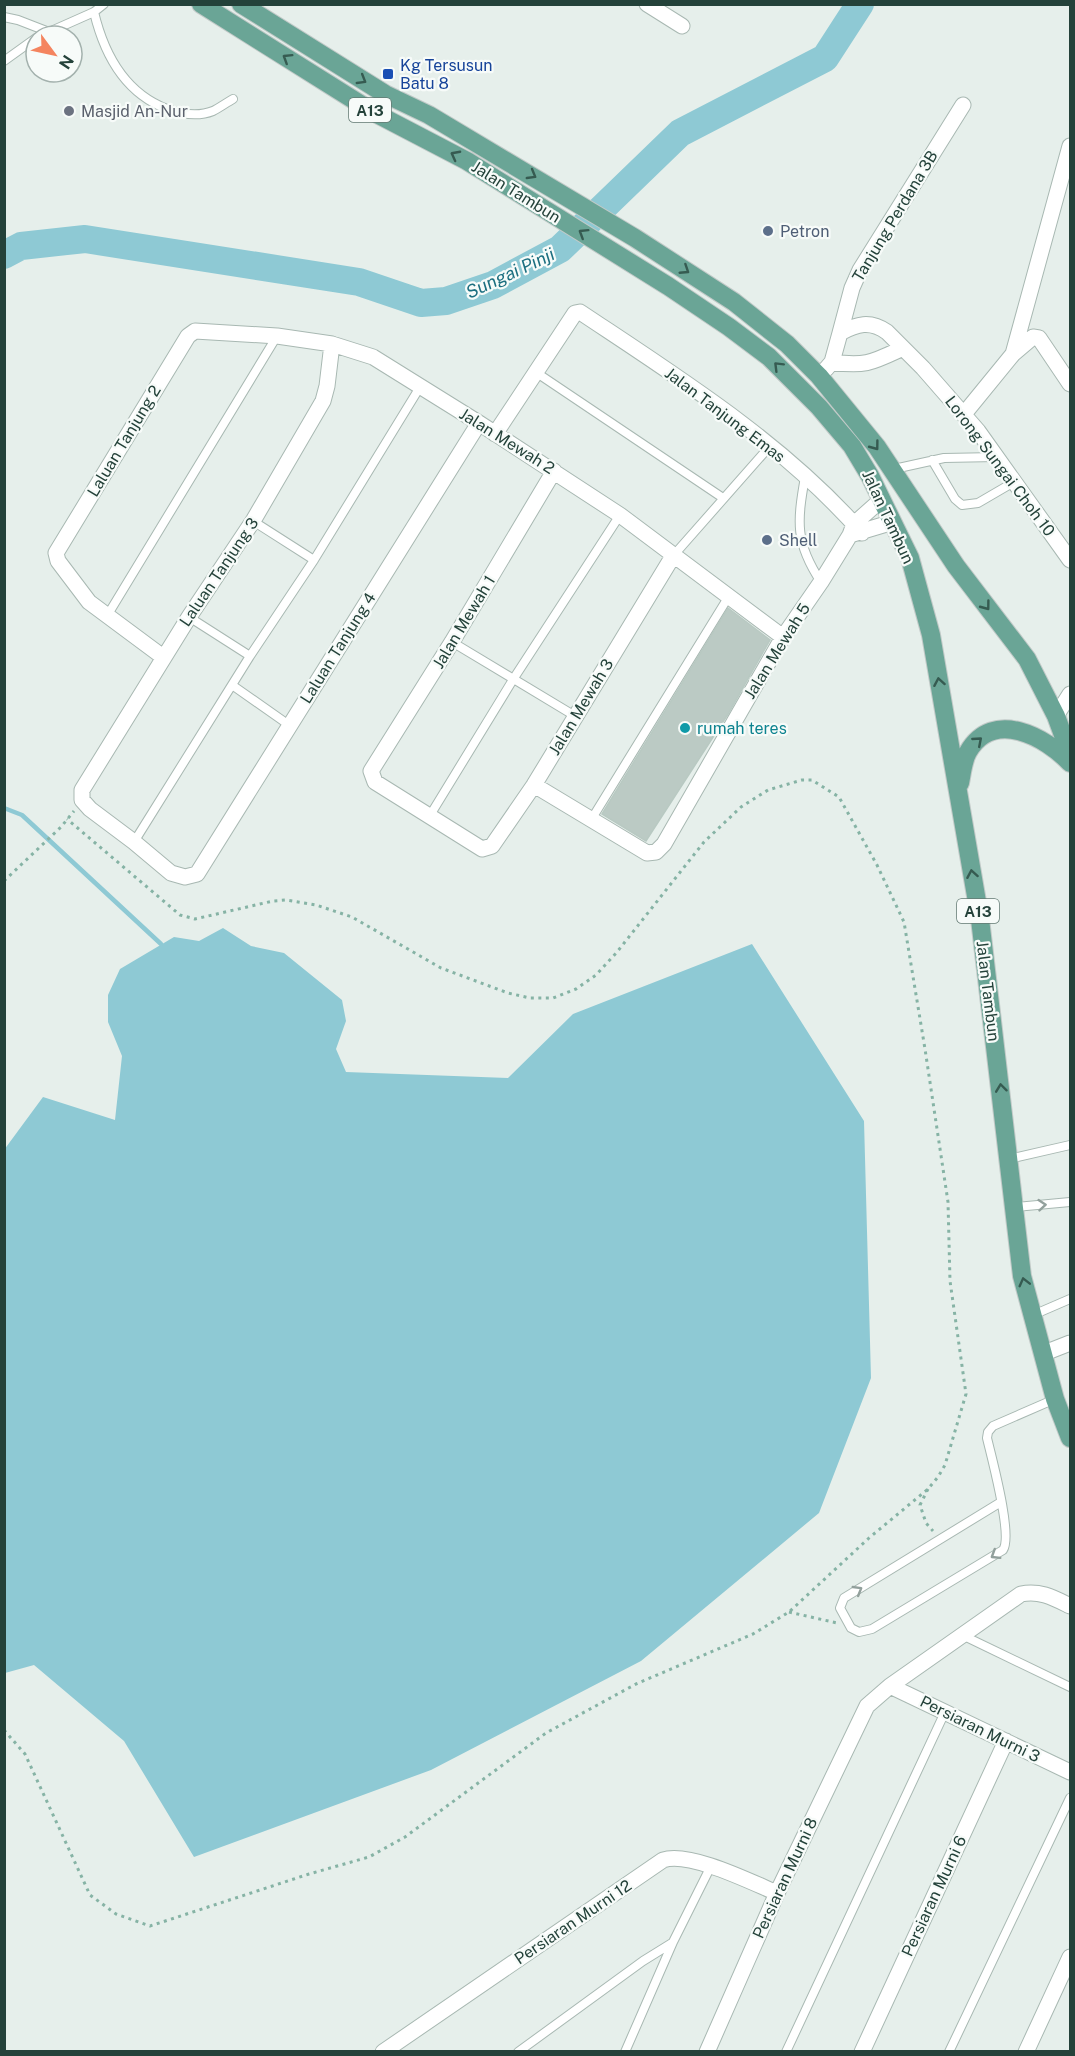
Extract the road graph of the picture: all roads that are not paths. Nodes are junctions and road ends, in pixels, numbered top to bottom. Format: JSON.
{"nodes":[{"id":1,"x":104,"y":4,"type":"edge"},
{"id":2,"x":241,"y":4,"type":"edge"},
{"id":3,"x":646,"y":4,"type":"edge"},
{"id":4,"x":203,"y":5,"type":"edge"},
{"id":5,"x":94,"y":12,"type":"junction"},
{"id":6,"x":4,"y":17,"type":"edge"},
{"id":7,"x":28,"y":24,"type":"edge"},
{"id":8,"x":66,"y":24,"type":"edge"},
{"id":9,"x":682,"y":26,"type":"dead end"},
{"id":10,"x":24,"y":47,"type":"edge"},
{"id":11,"x":4,"y":61,"type":"edge"},
{"id":12,"x":233,"y":99,"type":"dead end"},
{"id":13,"x":963,"y":105,"type":"dead end"},
{"id":14,"x":1071,"y":147,"type":"edge"},
{"id":15,"x":195,"y":331,"type":"joint"},
{"id":16,"x":840,"y":333,"type":"junction"},
{"id":17,"x":277,"y":336,"type":"junction"},
{"id":18,"x":332,"y":344,"type":"junction"},
{"id":19,"x":903,"y":348,"type":"junction"},
{"id":20,"x":1013,"y":354,"type":"junction"},
{"id":21,"x":832,"y":362,"type":"junction"},
{"id":22,"x":537,"y":373,"type":"junction"},
{"id":23,"x":819,"y":376,"type":"junction"},
{"id":24,"x":1071,"y":384,"type":"edge"},
{"id":25,"x":420,"y":387,"type":"junction"},
{"id":26,"x":964,"y":414,"type":"junction"},
{"id":27,"x":479,"y":423,"type":"junction"},
{"id":28,"x":495,"y":434,"type":"junction"},
{"id":29,"x":770,"y":446,"type":"junction"},
{"id":30,"x":996,"y":457,"type":"junction"},
{"id":31,"x":932,"y":460,"type":"junction"},
{"id":32,"x":891,"y":469,"type":"junction"},
{"id":33,"x":554,"y":471,"type":"junction"},
{"id":34,"x":805,"y":477,"type":"junction"},
{"id":35,"x":1014,"y":482,"type":"junction"},
{"id":36,"x":723,"y":498,"type":"junction"},
{"id":37,"x":882,"y":499,"type":"junction"},
{"id":38,"x":620,"y":515,"type":"junction"},
{"id":39,"x":253,"y":521,"type":"junction"},
{"id":40,"x":893,"y":522,"type":"junction"},
{"id":41,"x":856,"y":531,"type":"junction"},
{"id":42,"x":674,"y":556,"type":"junction"},
{"id":43,"x":314,"y":560,"type":"junction"},
{"id":44,"x":1071,"y":560,"type":"edge"},
{"id":45,"x":821,"y":582,"type":"junction"},
{"id":46,"x":729,"y":596,"type":"junction"},
{"id":47,"x":107,"y":616,"type":"junction"},
{"id":48,"x":189,"y":617,"type":"junction"},
{"id":49,"x":783,"y":637,"type":"junction"},
{"id":50,"x":452,"y":642,"type":"junction"},
{"id":51,"x":250,"y":656,"type":"junction"},
{"id":52,"x":163,"y":657,"type":"junction"},
{"id":53,"x":514,"y":678,"type":"junction"},
{"id":54,"x":232,"y":685,"type":"junction"},
{"id":55,"x":1071,"y":694,"type":"edge"},
{"id":56,"x":575,"y":716,"type":"junction"},
{"id":57,"x":1056,"y":716,"type":"junction"},
{"id":58,"x":289,"y":725,"type":"junction"},
{"id":59,"x":1071,"y":754,"type":"edge"},
{"id":60,"x":1071,"y":763,"type":"edge"},
{"id":61,"x":534,"y":785,"type":"junction"},
{"id":62,"x":958,"y":794,"type":"junction"},
{"id":63,"x":429,"y":817,"type":"junction"},
{"id":64,"x":591,"y":820,"type":"junction"},
{"id":65,"x":134,"y":842,"type":"junction"},
{"id":66,"x":1071,"y":1145,"type":"edge"},
{"id":67,"x":1009,"y":1159,"type":"junction"},
{"id":68,"x":1071,"y":1202,"type":"edge"},
{"id":69,"x":1014,"y":1207,"type":"junction"},
{"id":70,"x":1071,"y":1299,"type":"edge"},
{"id":71,"x":1033,"y":1315,"type":"junction"},
{"id":72,"x":1071,"y":1343,"type":"edge"},
{"id":73,"x":1042,"y":1354,"type":"junction"},
{"id":74,"x":1055,"y":1399,"type":"junction"},
{"id":75,"x":1071,"y":1438,"type":"edge"},
{"id":76,"x":1001,"y":1502,"type":"junction"},
{"id":77,"x":1071,"y":1606,"type":"edge"},
{"id":78,"x":962,"y":1635,"type":"junction"},
{"id":79,"x":890,"y":1686,"type":"junction"},
{"id":80,"x":1071,"y":1687,"type":"edge"},
{"id":81,"x":945,"y":1712,"type":"junction"},
{"id":82,"x":1006,"y":1741,"type":"junction"},
{"id":83,"x":1071,"y":1772,"type":"edge"},
{"id":84,"x":1071,"y":1798,"type":"edge"},
{"id":85,"x":711,"y":1866,"type":"junction"},
{"id":86,"x":777,"y":1893,"type":"junction"},
{"id":87,"x":673,"y":1942,"type":"junction"},
{"id":88,"x":1071,"y":1957,"type":"edge"},
{"id":89,"x":387,"y":2050,"type":"edge"},
{"id":90,"x":518,"y":2052,"type":"edge"},
{"id":91,"x":625,"y":2052,"type":"edge"},
{"id":92,"x":706,"y":2052,"type":"edge"},
{"id":93,"x":786,"y":2052,"type":"edge"},
{"id":94,"x":862,"y":2052,"type":"edge"},
{"id":95,"x":950,"y":2052,"type":"edge"},
{"id":96,"x":1026,"y":2052,"type":"edge"}],
"edges":[{"from":1,"to":5,"type":"lane"},
{"from":2,"to":23,"type":"main road","name":"Jalan Tambun","number":"A13","one_way":true},
{"from":3,"to":9,"type":"street"},
{"from":37,"to":4,"type":"main road","name":"Jalan Tambun","number":"A13","one_way":true},
{"from":5,"to":8,"type":"lane"},
{"from":5,"to":12,"type":"lane"},
{"from":6,"to":7,"type":"lane"},
{"from":10,"to":11,"type":"lane"},
{"from":13,"to":16,"type":"street","name":"Tanjung Perdana 3B"},
{"from":14,"to":20,"type":"street"},
{"from":15,"to":17,"type":"street","name":"Jalan Mewah 2"},
{"from":15,"to":47,"type":"street","name":"Laluan Tanjung 2"},
{"from":16,"to":19,"type":"street","name":"Lorong Sungai Choh 10"},
{"from":16,"to":21,"type":"street"},
{"from":17,"to":18,"type":"street","name":"Jalan Mewah 2"},
{"from":17,"to":47,"type":"lane"},
{"from":18,"to":25,"type":"street","name":"Jalan Mewah 2"},
{"from":18,"to":39,"type":"street","name":"Laluan Tanjung 3"},
{"from":19,"to":21,"type":"street"},
{"from":19,"to":26,"type":"street","name":"Lorong Sungai Choh 10"},
{"from":20,"to":24,"type":"street"},
{"from":20,"to":26,"type":"street"},
{"from":21,"to":23,"type":"street"},
{"from":22,"to":28,"type":"street"},
{"from":22,"to":29,"type":"street","name":"Jalan Tanjung Emas"},
{"from":22,"to":36,"type":"lane"},
{"from":23,"to":32,"type":"main road","name":"Jalan Tambun","number":"A13","one_way":true},
{"from":25,"to":27,"type":"street","name":"Jalan Mewah 2"},
{"from":25,"to":43,"type":"lane"},
{"from":26,"to":30,"type":"street","name":"Lorong Sungai Choh 10"},
{"from":27,"to":28,"type":"street","name":"Jalan Mewah 2"},
{"from":27,"to":58,"type":"street","name":"Laluan Tanjung 4"},
{"from":28,"to":33,"type":"street","name":"Jalan Mewah 2"},
{"from":29,"to":34,"type":"street","name":"Jalan Tanjung Emas"},
{"from":29,"to":36,"type":"lane"},
{"from":30,"to":31,"type":"lane"},
{"from":30,"to":35,"type":"street","name":"Lorong Sungai Choh 10"},
{"from":31,"to":32,"type":"lane"},
{"from":31,"to":35,"type":"lane"},
{"from":32,"to":57,"type":"main road","number":"A13","one_way":true},
{"from":33,"to":38,"type":"street","name":"Jalan Mewah 2"},
{"from":33,"to":50,"type":"street","name":"Jalan Mewah 1"},
{"from":34,"to":41,"type":"street","name":"Jalan Tanjung Emas"},
{"from":34,"to":45,"type":"lane"},
{"from":35,"to":44,"type":"street","name":"Lorong Sungai Choh 10"},
{"from":36,"to":42,"type":"lane"},
{"from":37,"to":40,"type":"main road","name":"Jalan Tambun","number":"A13"},
{"from":37,"to":41,"type":"street","name":"Jalan Mewah 5"},
{"from":38,"to":42,"type":"street","name":"Jalan Mewah 2"},
{"from":38,"to":53,"type":"lane"},
{"from":39,"to":43,"type":"lane"},
{"from":39,"to":48,"type":"street","name":"Laluan Tanjung 3"},
{"from":40,"to":41,"type":"street"},
{"from":62,"to":40,"type":"main road","name":"Jalan Tambun","number":"A13","one_way":true},
{"from":41,"to":45,"type":"street","name":"Jalan Mewah 5"},
{"from":42,"to":46,"type":"street","name":"Jalan Mewah 2"},
{"from":42,"to":56,"type":"street","name":"Jalan Mewah 3"},
{"from":43,"to":51,"type":"lane"},
{"from":45,"to":49,"type":"street","name":"Jalan Mewah 5"},
{"from":46,"to":49,"type":"street","name":"Jalan Mewah 2"},
{"from":46,"to":64,"type":"lane"},
{"from":47,"to":52,"type":"street"},
{"from":48,"to":51,"type":"lane"},
{"from":48,"to":52,"type":"street","name":"Laluan Tanjung 3"},
{"from":49,"to":64,"type":"street","name":"Jalan Mewah 5"},
{"from":50,"to":53,"type":"lane"},
{"from":50,"to":63,"type":"street","name":"Jalan Mewah 1"},
{"from":51,"to":54,"type":"lane"},
{"from":52,"to":65,"type":"street","name":"Laluan Tanjung 3"},
{"from":53,"to":56,"type":"lane"},
{"from":53,"to":63,"type":"lane"},
{"from":54,"to":58,"type":"lane"},
{"from":54,"to":65,"type":"lane"},
{"from":55,"to":57,"type":"street"},
{"from":56,"to":61,"type":"street","name":"Jalan Mewah 3"},
{"from":57,"to":59,"type":"main road","number":"A13"},
{"from":58,"to":65,"type":"street","name":"Laluan Tanjung 4"},
{"from":62,"to":60,"type":"main road","one_way":true},
{"from":61,"to":63,"type":"street","name":"Jalan Mewah 3"},
{"from":61,"to":64,"type":"street"},
{"from":67,"to":62,"type":"main road","name":"Jalan Tambun","number":"A13","one_way":true},
{"from":66,"to":67,"type":"lane"},
{"from":67,"to":69,"type":"main road","name":"Jalan Tambun","number":"A13"},
{"from":69,"to":68,"type":"lane","one_way":true},
{"from":71,"to":69,"type":"main road","name":"Jalan Tambun","number":"A13","one_way":true},
{"from":70,"to":71,"type":"lane"},
{"from":71,"to":73,"type":"main road","name":"Jalan Tambun","number":"A13"},
{"from":72,"to":73,"type":"street"},
{"from":73,"to":74,"type":"main road","name":"Jalan Tambun","number":"A13"},
{"from":74,"to":75,"type":"main road","name":"Jalan Tambun","number":"A13"},
{"from":74,"to":76,"type":"lane"},
{"from":76,"to":76,"type":"lane","one_way":true},
{"from":77,"to":78,"type":"street"},
{"from":78,"to":79,"type":"street"},
{"from":78,"to":80,"type":"lane"},
{"from":79,"to":81,"type":"street","name":"Persiaran Murni 3"},
{"from":79,"to":86,"type":"street","name":"Persiaran Murni 8"},
{"from":81,"to":82,"type":"street","name":"Persiaran Murni 3"},
{"from":81,"to":93,"type":"lane"},
{"from":82,"to":83,"type":"street","name":"Persiaran Murni 3"},
{"from":82,"to":94,"type":"street","name":"Persiaran Murni 6"},
{"from":84,"to":95,"type":"lane"},
{"from":85,"to":86,"type":"street","name":"Persiaran Murni 12"},
{"from":85,"to":87,"type":"lane"},
{"from":85,"to":89,"type":"street","name":"Persiaran Murni 12"},
{"from":86,"to":92,"type":"street","name":"Persiaran Murni 8"},
{"from":87,"to":90,"type":"lane"},
{"from":87,"to":91,"type":"lane"},
{"from":88,"to":96,"type":"street"}]}
